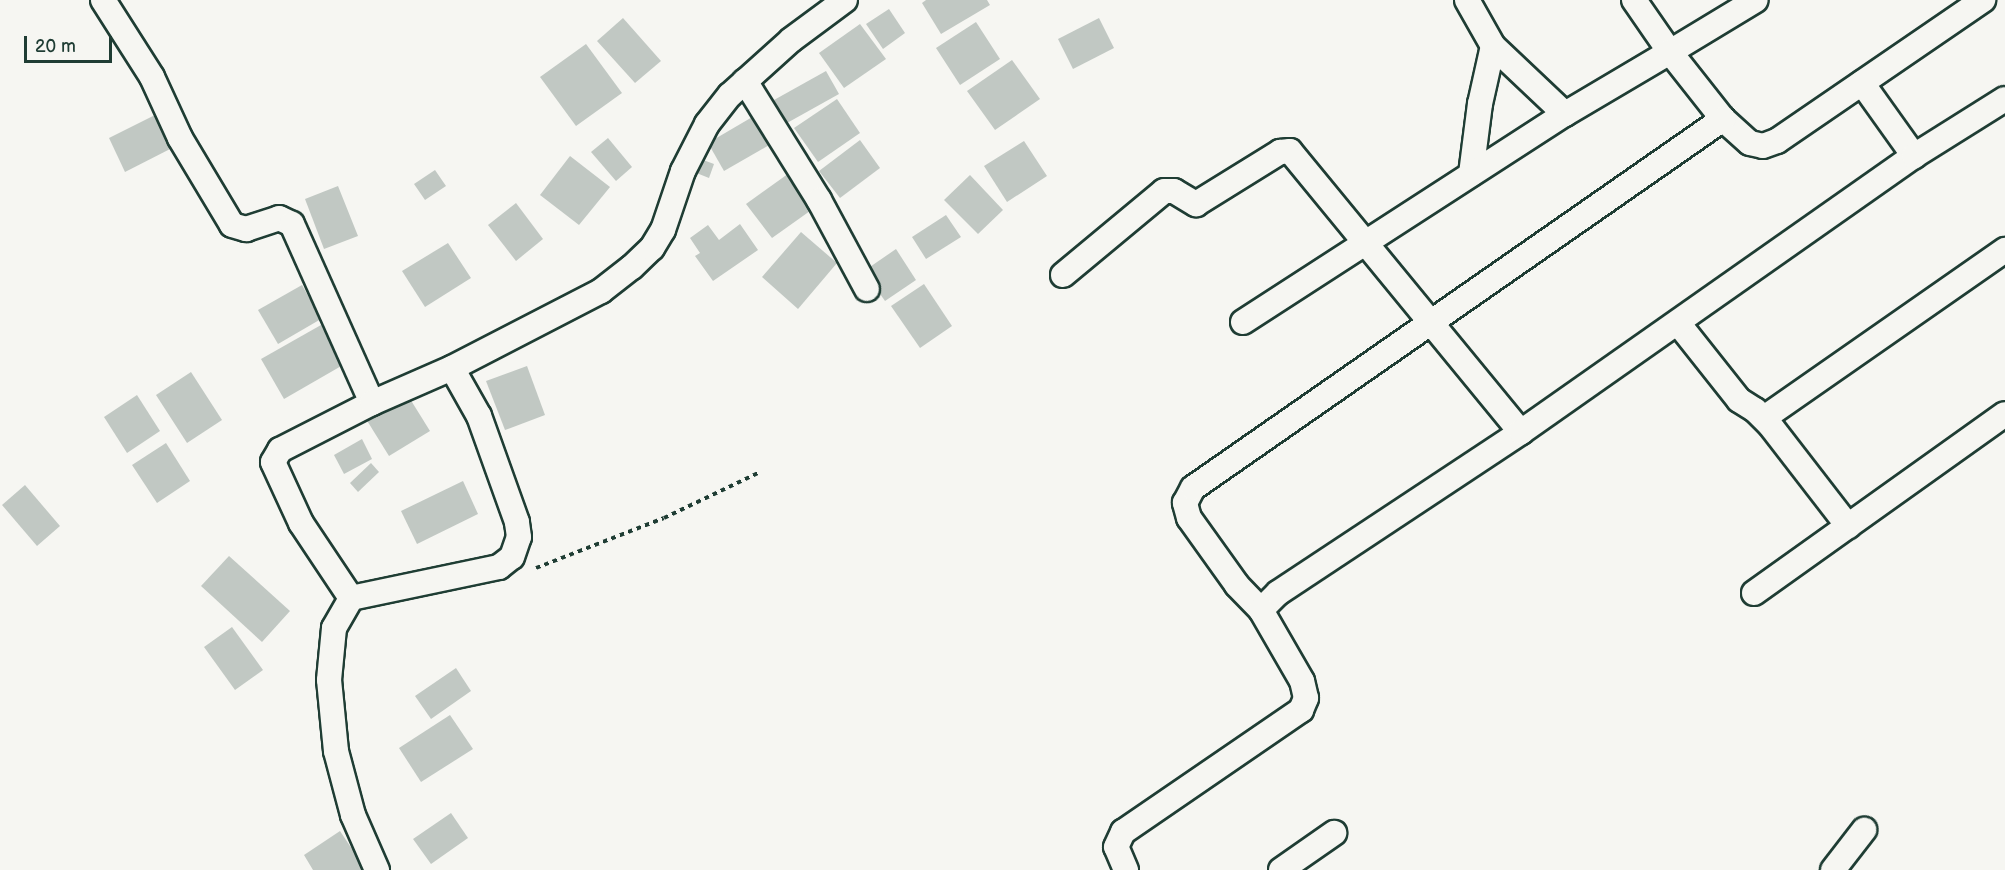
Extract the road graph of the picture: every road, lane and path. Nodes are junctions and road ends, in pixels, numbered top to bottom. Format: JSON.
{"nodes":[{"id":1,"x":103,"y":0,"type":"edge"},
{"id":2,"x":846,"y":0,"type":"edge"},
{"id":3,"x":1467,"y":0,"type":"edge"},
{"id":4,"x":1634,"y":0,"type":"edge"},
{"id":5,"x":1756,"y":0,"type":"edge"},
{"id":6,"x":1983,"y":0,"type":"edge"},
{"id":7,"x":1493,"y":46,"type":"junction"},
{"id":8,"x":1670,"y":52,"type":"junction"},
{"id":9,"x":745,"y":81,"type":"junction"},
{"id":10,"x":1862,"y":83,"type":"junction"},
{"id":11,"x":2005,"y":99,"type":"edge"},
{"id":12,"x":1565,"y":114,"type":"junction"},
{"id":13,"x":1723,"y":119,"type":"junction"},
{"id":14,"x":1914,"y":156,"type":"junction"},
{"id":15,"x":1471,"y":174,"type":"junction"},
{"id":16,"x":1364,"y":243,"type":"junction"},
{"id":17,"x":2005,"y":250,"type":"edge"},
{"id":18,"x":1063,"y":275,"type":"dead end"},
{"id":19,"x":867,"y":289,"type":"dead end"},
{"id":20,"x":1243,"y":322,"type":"dead end"},
{"id":21,"x":1678,"y":323,"type":"junction"},
{"id":22,"x":1430,"y":324,"type":"junction"},
{"id":23,"x":452,"y":368,"type":"junction"},
{"id":24,"x":372,"y":403,"type":"junction"},
{"id":25,"x":2005,"y":414,"type":"edge"},
{"id":26,"x":1764,"y":418,"type":"junction"},
{"id":27,"x":1521,"y":432,"type":"junction"},
{"id":28,"x":760,"y":472,"type":"dead end"},
{"id":29,"x":1848,"y":526,"type":"junction"},
{"id":30,"x":499,"y":567,"type":"junction"},
{"id":31,"x":1754,"y":593,"type":"dead end"},
{"id":32,"x":351,"y":598,"type":"junction"},
{"id":33,"x":1261,"y":610,"type":"junction"},
{"id":34,"x":1864,"y":830,"type":"dead end"},
{"id":35,"x":1334,"y":833,"type":"dead end"},
{"id":36,"x":377,"y":870,"type":"edge"},
{"id":37,"x":1126,"y":870,"type":"edge"},
{"id":38,"x":1281,"y":870,"type":"edge"},
{"id":39,"x":1833,"y":870,"type":"edge"}],
"edges":[{"from":1,"to":24,"type":"street"},
{"from":2,"to":9,"type":"street"},
{"from":3,"to":7,"type":"street"},
{"from":4,"to":8,"type":"street"},
{"from":5,"to":8,"type":"street"},
{"from":6,"to":10,"type":"street"},
{"from":7,"to":12,"type":"street"},
{"from":7,"to":15,"type":"street"},
{"from":8,"to":12,"type":"street"},
{"from":8,"to":13,"type":"street"},
{"from":9,"to":19,"type":"street"},
{"from":9,"to":23,"type":"street"},
{"from":10,"to":13,"type":"street"},
{"from":10,"to":14,"type":"street"},
{"from":11,"to":14,"type":"street"},
{"from":12,"to":15,"type":"street"},
{"from":13,"to":22,"type":"street"},
{"from":14,"to":21,"type":"street"},
{"from":15,"to":16,"type":"street"},
{"from":16,"to":18,"type":"street"},
{"from":16,"to":20,"type":"street"},
{"from":16,"to":22,"type":"street"},
{"from":17,"to":26,"type":"street"},
{"from":21,"to":26,"type":"street"},
{"from":21,"to":27,"type":"street"},
{"from":22,"to":27,"type":"street"},
{"from":22,"to":33,"type":"street"},
{"from":23,"to":24,"type":"street"},
{"from":23,"to":30,"type":"street"},
{"from":24,"to":32,"type":"street"},
{"from":25,"to":29,"type":"street"},
{"from":26,"to":29,"type":"street"},
{"from":27,"to":33,"type":"street"},
{"from":28,"to":30,"type":"path"},
{"from":29,"to":31,"type":"street"},
{"from":30,"to":32,"type":"street"},
{"from":32,"to":36,"type":"street"},
{"from":33,"to":37,"type":"street"},
{"from":34,"to":39,"type":"street"},
{"from":35,"to":38,"type":"street"}]}
